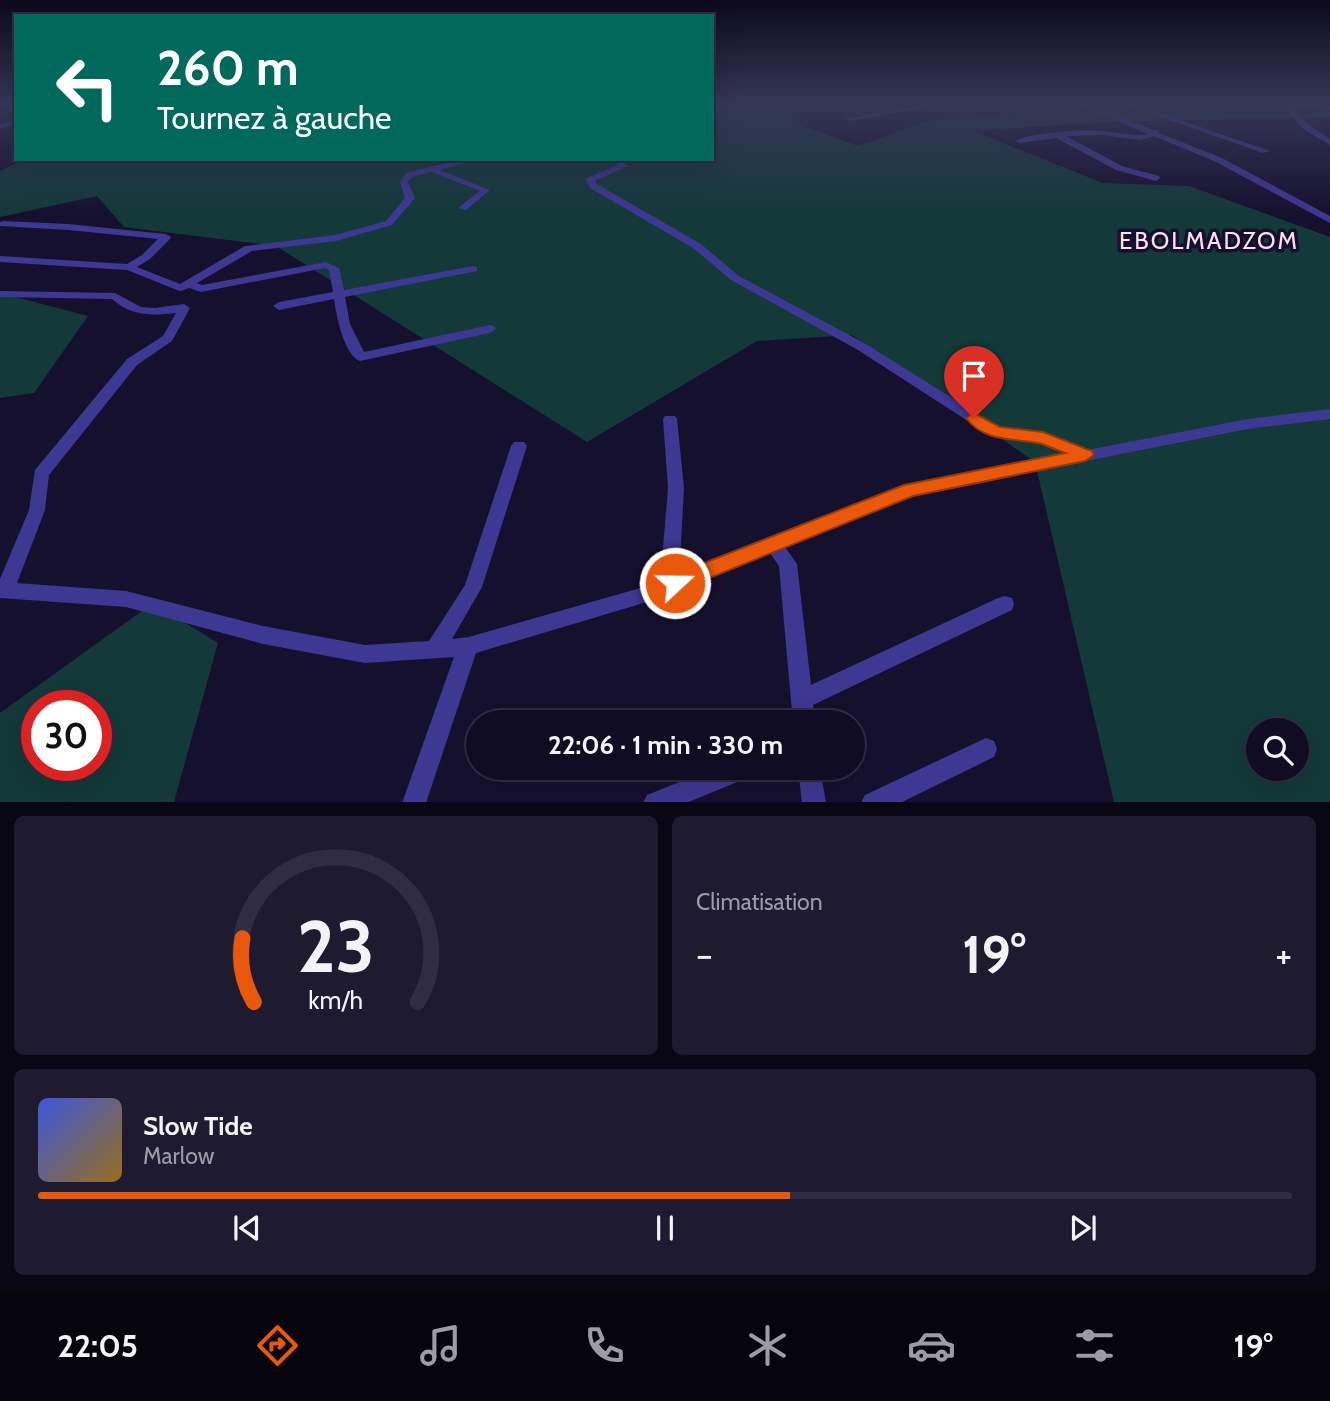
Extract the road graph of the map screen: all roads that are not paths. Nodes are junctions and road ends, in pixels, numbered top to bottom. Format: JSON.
{"nodes":[{"id":1,"x":1031,"y":139,"type":"edge"},
{"id":2,"x":1065,"y":139,"type":"edge"},
{"id":3,"x":1172,"y":139,"type":"edge"},
{"id":4,"x":1232,"y":139,"type":"edge"},
{"id":5,"x":1019,"y":141,"type":"dead end"},
{"id":6,"x":1266,"y":151,"type":"dead end"},
{"id":7,"x":468,"y":161,"type":"edge"},
{"id":8,"x":618,"y":161,"type":"edge"},
{"id":9,"x":435,"y":171,"type":"junction"},
{"id":10,"x":1156,"y":178,"type":"dead end"},
{"id":11,"x":463,"y":208,"type":"dead end"},
{"id":12,"x":1330,"y":220,"type":"edge"},
{"id":13,"x":3,"y":224,"type":"dead end"},
{"id":14,"x":0,"y":259,"type":"edge"},
{"id":15,"x":128,"y":267,"type":"junction"},
{"id":16,"x":473,"y":269,"type":"dead end"},
{"id":17,"x":190,"y":284,"type":"junction"},
{"id":18,"x":338,"y":293,"type":"junction"},
{"id":19,"x":0,"y":294,"type":"edge"},
{"id":20,"x":279,"y":306,"type":"dead end"},
{"id":21,"x":490,"y":329,"type":"dead end"},
{"id":22,"x":1330,"y":414,"type":"edge"},
{"id":23,"x":670,"y":419,"type":"dead end"},
{"id":24,"x":519,"y":446,"type":"dead end"},
{"id":25,"x":1086,"y":456,"type":"junction"},
{"id":26,"x":773,"y":544,"type":"junction"},
{"id":27,"x":675,"y":583,"type":"junction"},
{"id":28,"x":3,"y":591,"type":"edge"},
{"id":29,"x":1005,"y":604,"type":"dead end"},
{"id":30,"x":468,"y":646,"type":"junction"},
{"id":31,"x":435,"y":649,"type":"junction"},
{"id":32,"x":802,"y":699,"type":"junction"},
{"id":33,"x":803,"y":710,"type":"edge"},
{"id":34,"x":986,"y":749,"type":"dead end"},
{"id":35,"x":713,"y":780,"type":"edge"},
{"id":36,"x":811,"y":780,"type":"edge"},
{"id":37,"x":414,"y":802,"type":"edge"},
{"id":38,"x":658,"y":802,"type":"edge"},
{"id":39,"x":814,"y":802,"type":"edge"},
{"id":40,"x":875,"y":802,"type":"edge"}],
"edges":[{"from":1,"to":5,"type":"street"},
{"from":2,"to":10,"type":"street"},
{"from":3,"to":12,"type":"street"},
{"from":4,"to":6,"type":"street"},
{"from":7,"to":9,"type":"street"},
{"from":8,"to":25,"type":"street"},
{"from":9,"to":11,"type":"street"},
{"from":9,"to":17,"type":"street"},
{"from":13,"to":15,"type":"street"},
{"from":14,"to":15,"type":"street"},
{"from":15,"to":17,"type":"street"},
{"from":16,"to":18,"type":"street"},
{"from":17,"to":18,"type":"street"},
{"from":18,"to":20,"type":"street"},
{"from":18,"to":21,"type":"street"},
{"from":19,"to":28,"type":"street"},
{"from":22,"to":25,"type":"street"},
{"from":23,"to":27,"type":"street"},
{"from":24,"to":31,"type":"street"},
{"from":25,"to":26,"type":"street"},
{"from":26,"to":27,"type":"street"},
{"from":26,"to":32,"type":"street"},
{"from":27,"to":30,"type":"street"},
{"from":28,"to":31,"type":"street"},
{"from":29,"to":32,"type":"street"},
{"from":30,"to":31,"type":"street"},
{"from":30,"to":37,"type":"street"},
{"from":32,"to":33,"type":"street"},
{"from":34,"to":40,"type":"street"},
{"from":35,"to":38,"type":"street"},
{"from":36,"to":39,"type":"street"}]}
